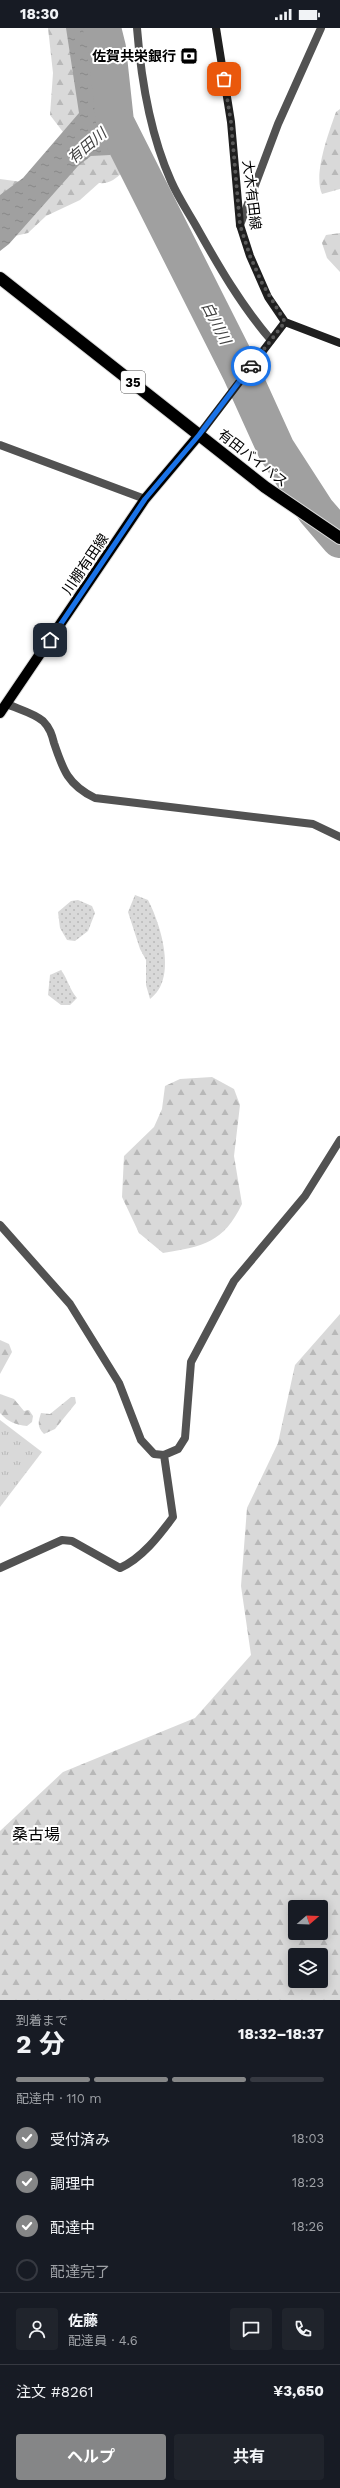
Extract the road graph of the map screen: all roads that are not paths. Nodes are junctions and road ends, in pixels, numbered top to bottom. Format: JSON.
{"nodes":[{"id":1,"x":136,"y":28,"type":"edge"},
{"id":2,"x":216,"y":28,"type":"edge"},
{"id":3,"x":321,"y":28,"type":"edge"},
{"id":4,"x":240,"y":225,"type":"junction"},
{"id":5,"x":0,"y":278,"type":"edge"},
{"id":6,"x":285,"y":322,"type":"junction"},
{"id":7,"x":271,"y":340,"type":"junction"},
{"id":8,"x":340,"y":343,"type":"edge"},
{"id":9,"x":199,"y":435,"type":"junction"},
{"id":10,"x":0,"y":445,"type":"edge"},
{"id":11,"x":145,"y":499,"type":"junction"},
{"id":12,"x":340,"y":538,"type":"edge"},
{"id":13,"x":7,"y":704,"type":"junction"},
{"id":14,"x":0,"y":713,"type":"edge"},
{"id":15,"x":340,"y":837,"type":"edge"},
{"id":16,"x":340,"y":1140,"type":"edge"},
{"id":17,"x":0,"y":1225,"type":"edge"},
{"id":18,"x":164,"y":1456,"type":"junction"},
{"id":19,"x":0,"y":1568,"type":"edge"}],
"edges":[{"from":1,"to":7,"type":"street"},
{"from":2,"to":4,"type":"main road","name":"大木有田線"},
{"from":3,"to":4,"type":"street"},
{"from":4,"to":6,"type":"main road","name":"大木有田線"},
{"from":5,"to":9,"type":"highway","name":"有田バイパス","number":"35"},
{"from":6,"to":7,"type":"main road"},
{"from":6,"to":8,"type":"main road"},
{"from":7,"to":9,"type":"main road"},
{"from":9,"to":11,"type":"main road","name":"川棚有田線"},
{"from":9,"to":12,"type":"highway","name":"有田バイパス","number":"35"},
{"from":10,"to":11,"type":"street"},
{"from":11,"to":13,"type":"main road","name":"川棚有田線"},
{"from":13,"to":14,"type":"main road","name":"川棚有田線"},
{"from":13,"to":15,"type":"street"},
{"from":16,"to":18,"type":"street"},
{"from":17,"to":18,"type":"street"},
{"from":18,"to":19,"type":"street"}]}
